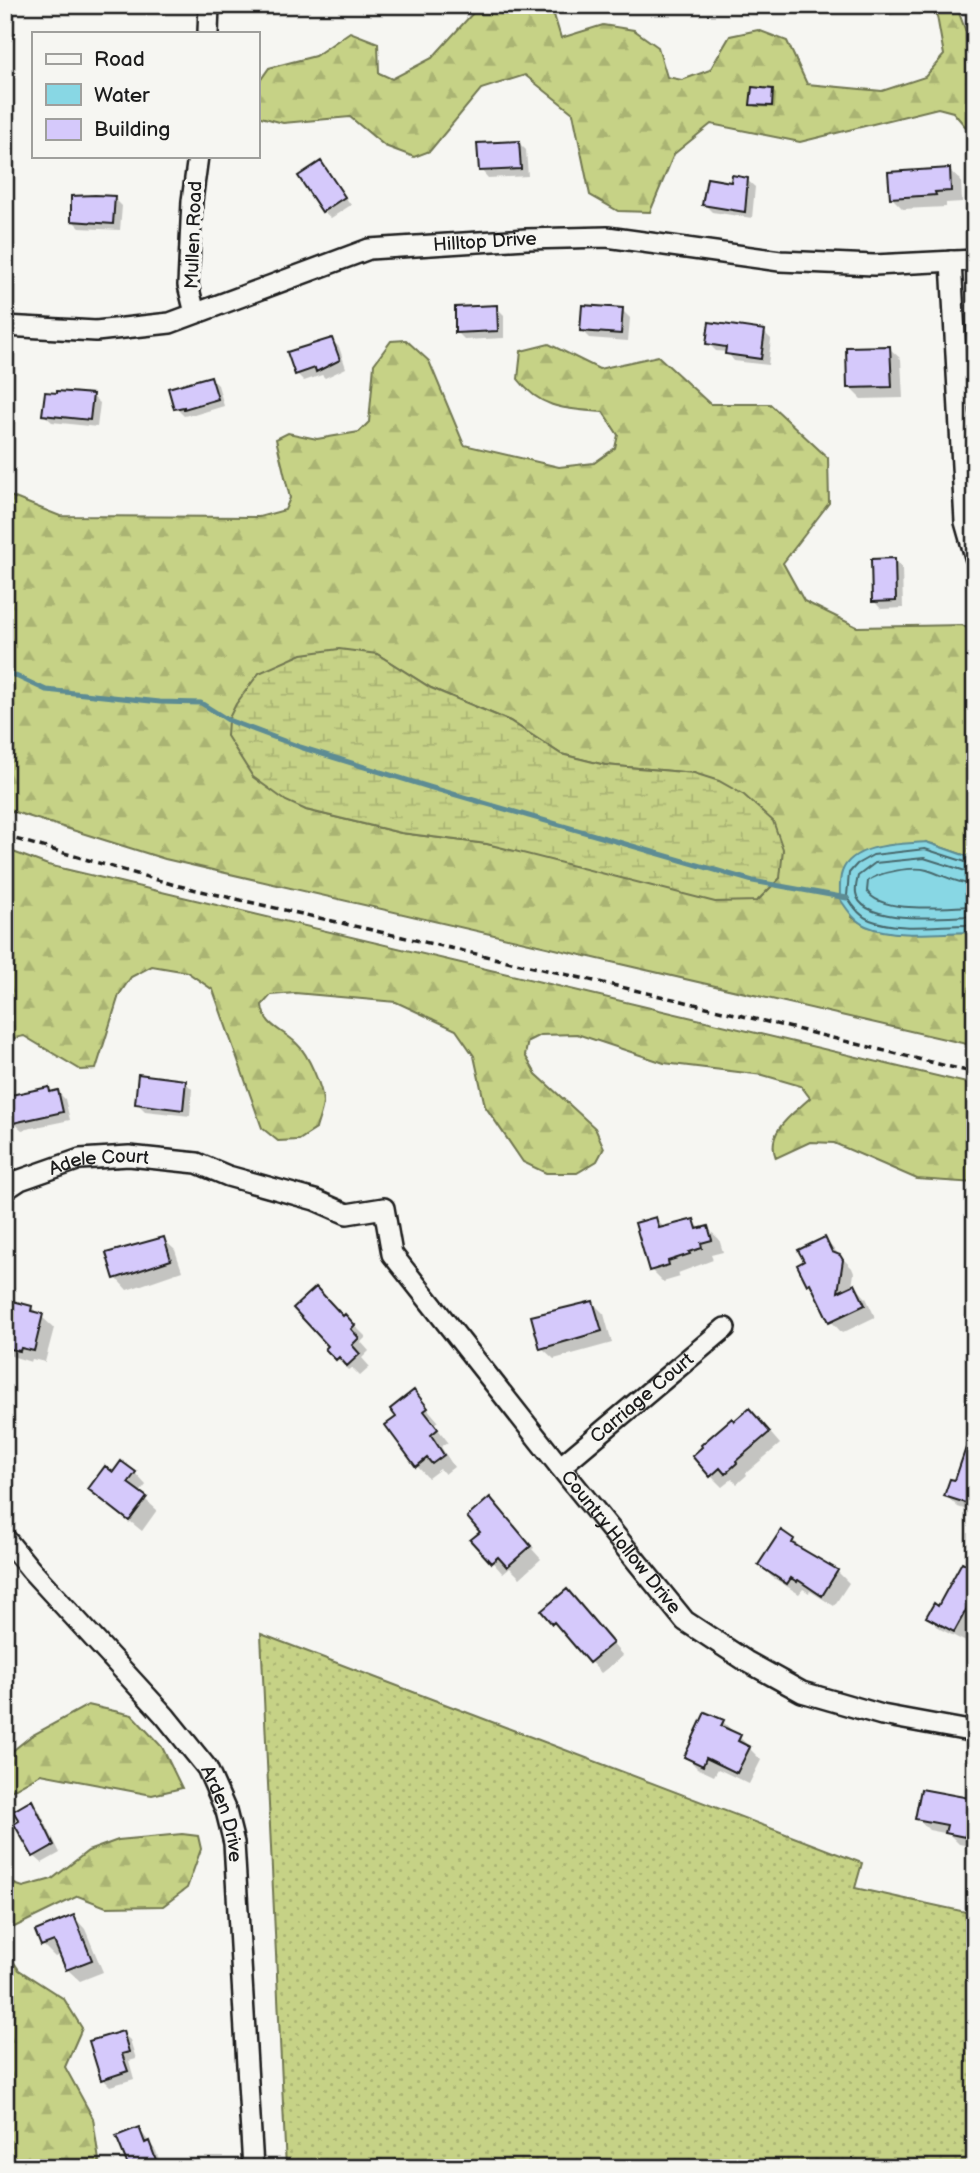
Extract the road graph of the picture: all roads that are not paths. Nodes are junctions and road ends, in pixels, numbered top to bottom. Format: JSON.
{"nodes":[{"id":1,"x":209,"y":5,"type":"edge"},
{"id":2,"x":208,"y":32,"type":"edge"},
{"id":3,"x":198,"y":158,"type":"edge"},
{"id":4,"x":975,"y":260,"type":"edge"},
{"id":5,"x":951,"y":261,"type":"junction"},
{"id":6,"x":195,"y":313,"type":"junction"},
{"id":7,"x":5,"y":327,"type":"edge"},
{"id":8,"x":975,"y":557,"type":"edge"},
{"id":9,"x":5,"y":1190,"type":"edge"},
{"id":10,"x":384,"y":1208,"type":"joint"},
{"id":11,"x":725,"y":1328,"type":"dead end"},
{"id":12,"x":560,"y":1467,"type":"junction"},
{"id":13,"x":5,"y":1538,"type":"edge"},
{"id":14,"x":975,"y":1732,"type":"edge"},
{"id":15,"x":253,"y":2168,"type":"edge"}],
"edges":[{"from":1,"to":2,"type":"street"},
{"from":3,"to":6,"type":"street","name":"Mullen Road"},
{"from":4,"to":5,"type":"street","name":"Hilltop Drive"},
{"from":5,"to":6,"type":"street","name":"Hilltop Drive"},
{"from":5,"to":8,"type":"street"},
{"from":6,"to":7,"type":"street","name":"Hilltop Drive"},
{"from":9,"to":10,"type":"street","name":"Adele Court"},
{"from":10,"to":12,"type":"street","name":"Country Hollow Drive"},
{"from":11,"to":12,"type":"street","name":"Carriage Court"},
{"from":12,"to":14,"type":"street","name":"Country Hollow Drive"},
{"from":13,"to":15,"type":"street","name":"Arden Drive"}]}
